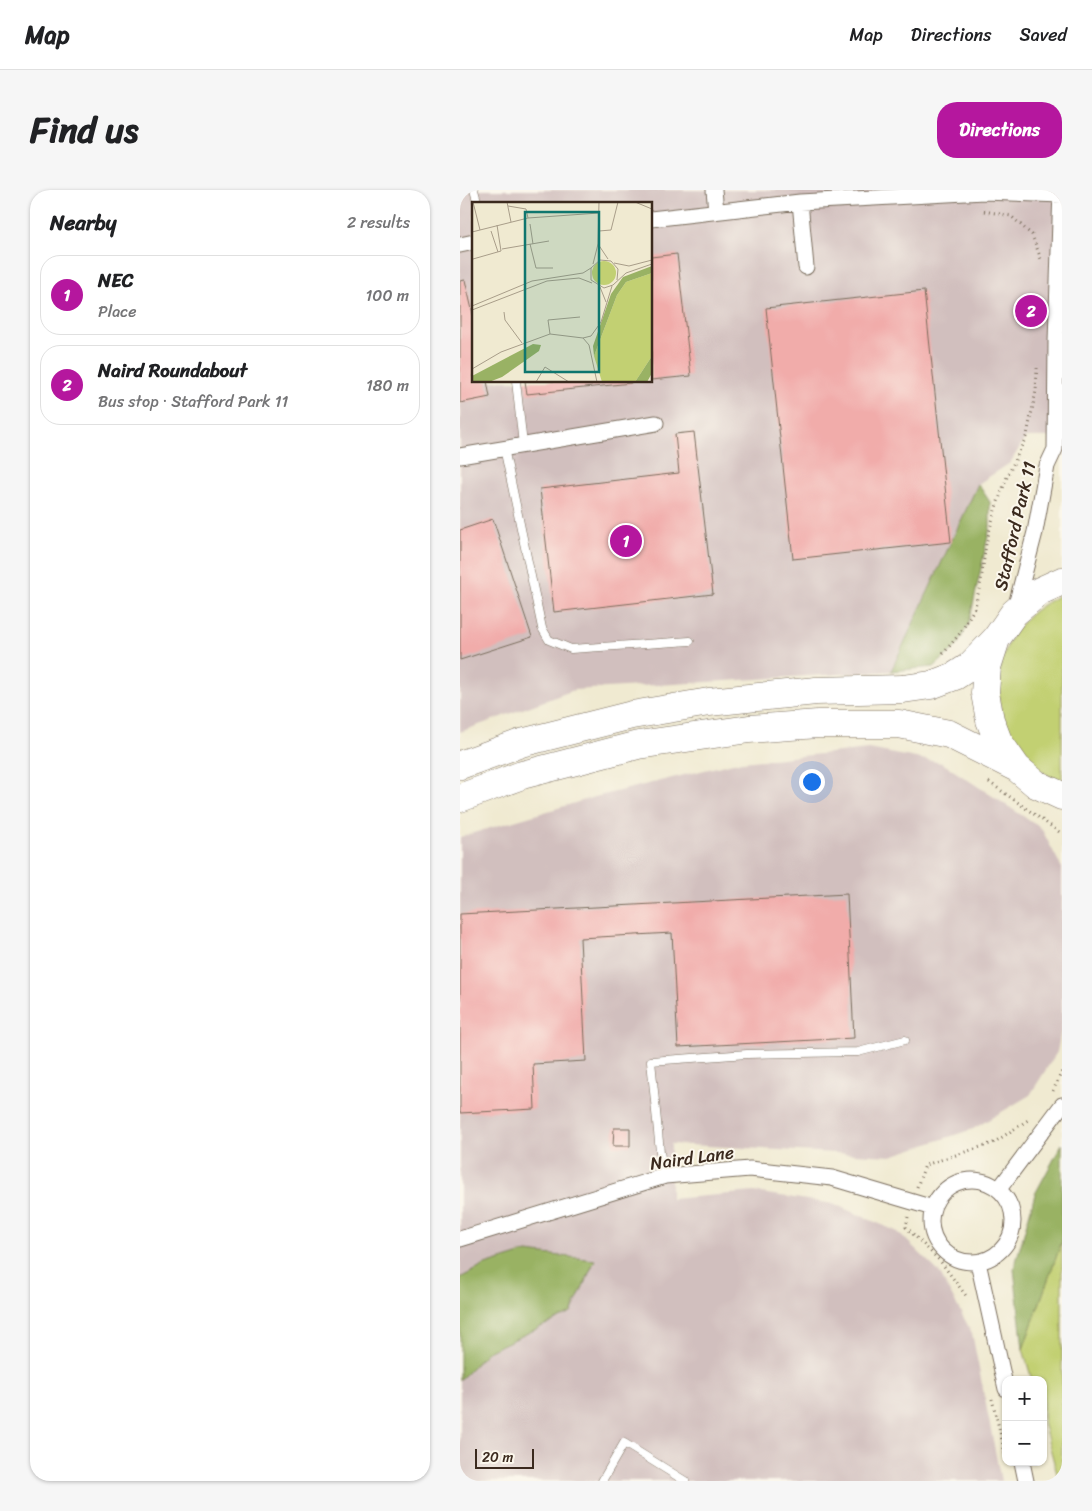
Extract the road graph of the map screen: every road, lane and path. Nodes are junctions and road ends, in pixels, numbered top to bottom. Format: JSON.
{"nodes":[{"id":1,"x":714,"y":190,"type":"edge"},
{"id":2,"x":984,"y":192,"type":"junction"},
{"id":3,"x":1061,"y":192,"type":"edge"},
{"id":4,"x":800,"y":202,"type":"junction"},
{"id":5,"x":716,"y":212,"type":"junction"},
{"id":6,"x":652,"y":219,"type":"edge"},
{"id":7,"x":1041,"y":260,"type":"dead end"},
{"id":8,"x":806,"y":267,"type":"dead end"},
{"id":9,"x":1059,"y":343,"type":"edge"},
{"id":10,"x":1037,"y":366,"type":"dead end"},
{"id":11,"x":516,"y":382,"type":"edge"},
{"id":12,"x":656,"y":423,"type":"dead end"},
{"id":13,"x":523,"y":445,"type":"junction"},
{"id":14,"x":504,"y":448,"type":"junction"},
{"id":15,"x":1058,"y":455,"type":"edge"},
{"id":16,"x":460,"y":456,"type":"edge"},
{"id":17,"x":1062,"y":581,"type":"edge"},
{"id":18,"x":1014,"y":613,"type":"junction"},
{"id":19,"x":996,"y":639,"type":"junction"},
{"id":20,"x":690,"y":641,"type":"dead end"},
{"id":21,"x":938,"y":660,"type":"dead end"},
{"id":22,"x":460,"y":765,"type":"edge"},
{"id":23,"x":1017,"y":768,"type":"junction"},
{"id":24,"x":988,"y":782,"type":"dead end"},
{"id":25,"x":1062,"y":796,"type":"edge"},
{"id":26,"x":460,"y":798,"type":"edge"},
{"id":27,"x":1062,"y":834,"type":"edge"},
{"id":28,"x":905,"y":1040,"type":"dead end"},
{"id":29,"x":1062,"y":1071,"type":"edge"},
{"id":30,"x":1056,"y":1100,"type":"edge"},
{"id":31,"x":1033,"y":1114,"type":"dead end"},
{"id":32,"x":925,"y":1166,"type":"dead end"},
{"id":33,"x":666,"y":1176,"type":"junction"},
{"id":34,"x":999,"y":1189,"type":"junction"},
{"id":35,"x":933,"y":1208,"type":"junction"},
{"id":36,"x":906,"y":1227,"type":"dead end"},
{"id":37,"x":460,"y":1239,"type":"edge"},
{"id":38,"x":978,"y":1262,"type":"junction"},
{"id":39,"x":968,"y":1297,"type":"dead end"},
{"id":40,"x":1003,"y":1376,"type":"edge"},
{"id":41,"x":992,"y":1396,"type":"dead end"},
{"id":42,"x":1002,"y":1440,"type":"edge"},
{"id":43,"x":1023,"y":1466,"type":"edge"},
{"id":44,"x":602,"y":1481,"type":"edge"},
{"id":45,"x":685,"y":1481,"type":"edge"},
{"id":46,"x":1026,"y":1481,"type":"edge"}],
"edges":[{"from":1,"to":5,"type":"street"},
{"from":2,"to":3,"type":"street"},
{"from":2,"to":4,"type":"street"},
{"from":2,"to":7,"type":"path"},
{"from":3,"to":9,"type":"street","name":"Stafford Park 11"},
{"from":4,"to":5,"type":"street"},
{"from":4,"to":8,"type":"street"},
{"from":5,"to":6,"type":"street"},
{"from":9,"to":15,"type":"street","name":"Stafford Park 11"},
{"from":10,"to":21,"type":"path"},
{"from":11,"to":13,"type":"lane"},
{"from":12,"to":13,"type":"street"},
{"from":13,"to":14,"type":"street"},
{"from":14,"to":16,"type":"street"},
{"from":14,"to":20,"type":"lane"},
{"from":15,"to":18,"type":"street","name":"Stafford Park 11"},
{"from":17,"to":18,"type":"highway"},
{"from":18,"to":19,"type":"highway"},
{"from":19,"to":22,"type":"highway"},
{"from":19,"to":23,"type":"highway"},
{"from":23,"to":25,"type":"highway"},
{"from":23,"to":26,"type":"highway"},
{"from":24,"to":27,"type":"path"},
{"from":28,"to":33,"type":"lane"},
{"from":29,"to":30,"type":"path"},
{"from":30,"to":34,"type":"street"},
{"from":31,"to":32,"type":"path"},
{"from":33,"to":35,"type":"street","name":"Naird Lane"},
{"from":33,"to":37,"type":"street","name":"Naird Lane"},
{"from":34,"to":35,"type":"street"},
{"from":34,"to":38,"type":"street"},
{"from":35,"to":38,"type":"street"},
{"from":36,"to":39,"type":"path"},
{"from":38,"to":40,"type":"street"},
{"from":41,"to":42,"type":"path"},
{"from":43,"to":46,"type":"street"},
{"from":44,"to":45,"type":"lane"}]}
